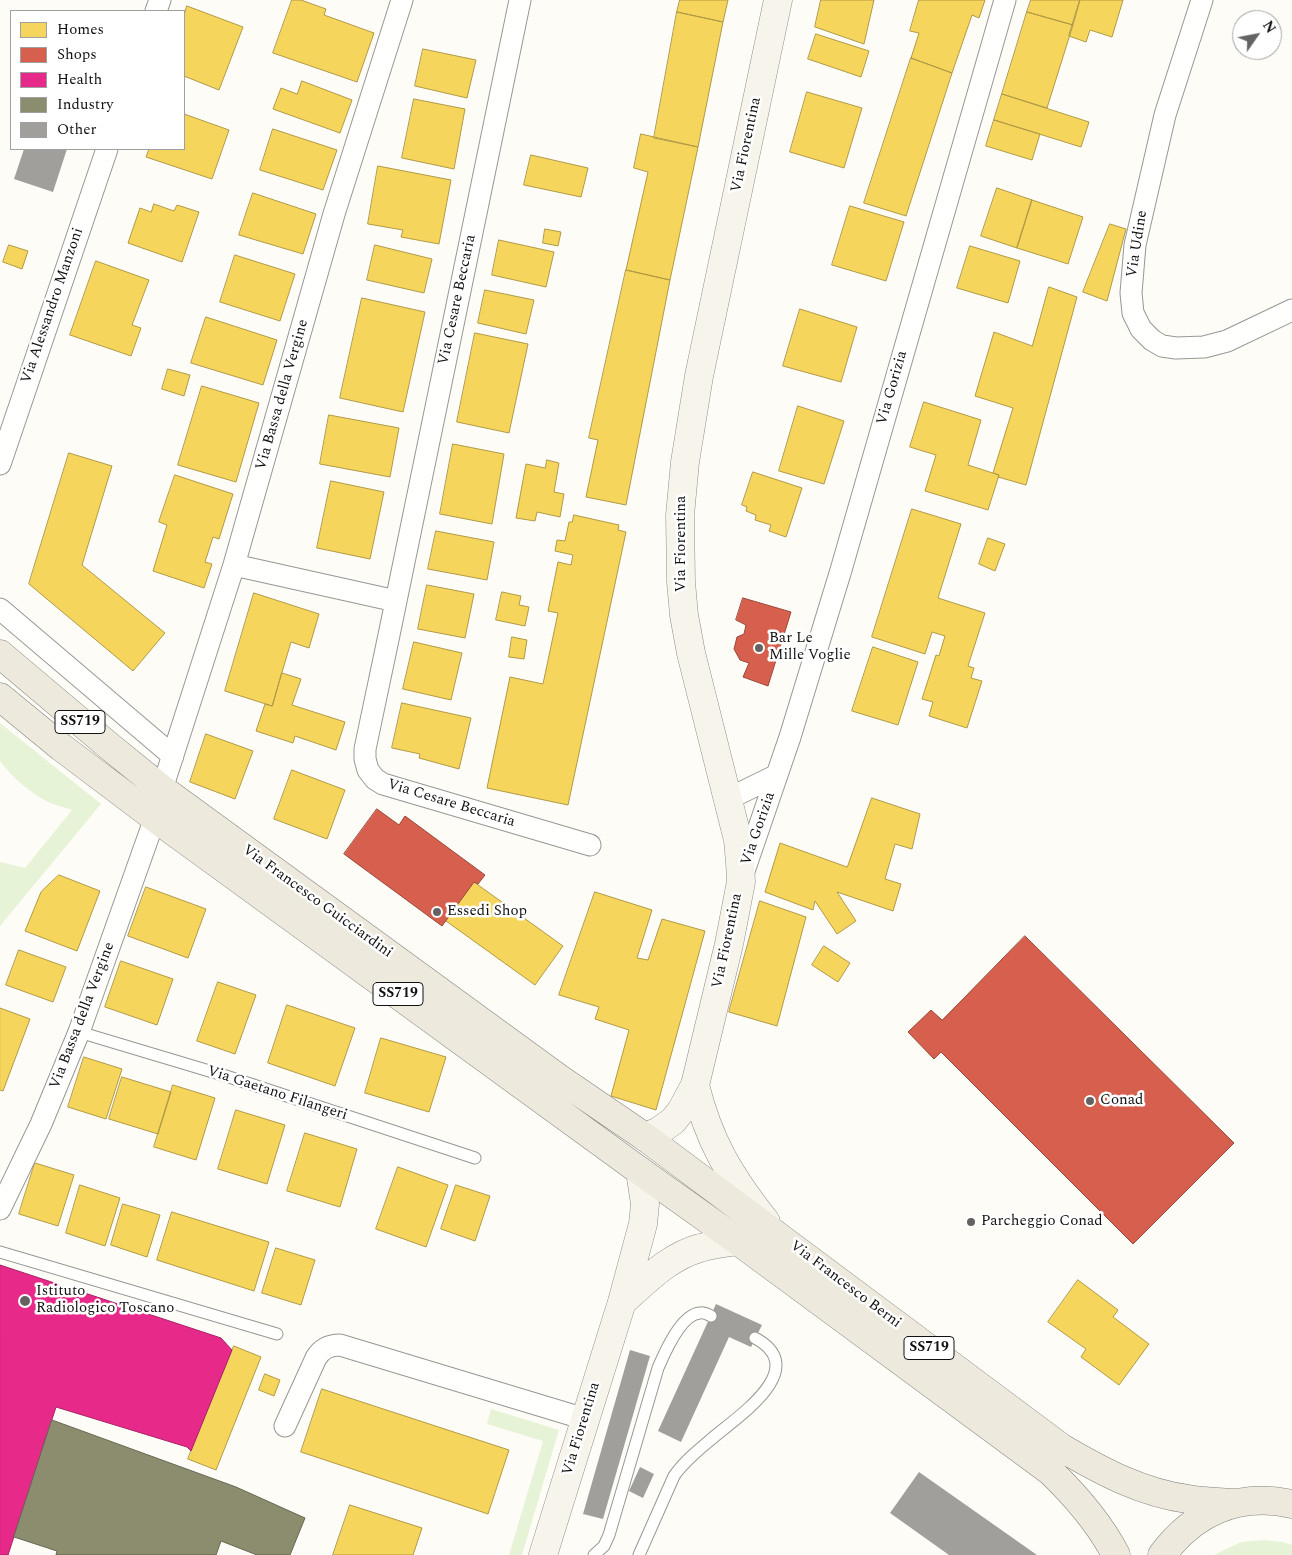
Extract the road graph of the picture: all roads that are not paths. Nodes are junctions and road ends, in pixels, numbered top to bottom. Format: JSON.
{"nodes":[{"id":1,"x":402,"y":0,"type":"edge"},
{"id":2,"x":520,"y":0,"type":"edge"},
{"id":3,"x":778,"y":0,"type":"edge"},
{"id":4,"x":1005,"y":0,"type":"edge"},
{"id":5,"x":1202,"y":0,"type":"edge"},
{"id":6,"x":107,"y":150,"type":"edge"},
{"id":7,"x":1292,"y":310,"type":"edge"},
{"id":8,"x":0,"y":464,"type":"edge"},
{"id":9,"x":234,"y":565,"type":"junction"},
{"id":10,"x":396,"y":601,"type":"junction"},
{"id":11,"x":0,"y":609,"type":"edge"},
{"id":12,"x":0,"y":654,"type":"edge"},
{"id":13,"x":0,"y":697,"type":"edge"},
{"id":14,"x":173,"y":756,"type":"junction"},
{"id":15,"x":776,"y":775,"type":"junction"},
{"id":16,"x":162,"y":789,"type":"junction"},
{"id":17,"x":728,"y":799,"type":"junction"},
{"id":18,"x":155,"y":818,"type":"junction"},
{"id":19,"x":590,"y":846,"type":"dead end"},
{"id":20,"x":741,"y":882,"type":"junction"},
{"id":21,"x":79,"y":1032,"type":"junction"},
{"id":22,"x":695,"y":1085,"type":"junction"},
{"id":23,"x":645,"y":1138,"type":"junction"},
{"id":24,"x":475,"y":1158,"type":"dead end"},
{"id":25,"x":640,"y":1171,"type":"junction"},
{"id":26,"x":0,"y":1209,"type":"edge"},
{"id":27,"x":774,"y":1233,"type":"junction"},
{"id":28,"x":738,"y":1241,"type":"junction"},
{"id":29,"x":0,"y":1252,"type":"edge"},
{"id":30,"x":622,"y":1302,"type":"junction"},
{"id":31,"x":711,"y":1316,"type":"dead end"},
{"id":32,"x":277,"y":1334,"type":"dead end"},
{"id":33,"x":755,"y":1338,"type":"dead end"},
{"id":34,"x":585,"y":1419,"type":"junction"},
{"id":35,"x":285,"y":1426,"type":"dead end"},
{"id":36,"x":1285,"y":1500,"type":"edge"},
{"id":37,"x":1238,"y":1503,"type":"junction"},
{"id":38,"x":546,"y":1552,"type":"edge"},
{"id":39,"x":594,"y":1555,"type":"edge"},
{"id":40,"x":639,"y":1555,"type":"edge"},
{"id":41,"x":1116,"y":1555,"type":"edge"},
{"id":42,"x":1162,"y":1555,"type":"edge"}],
"edges":[{"from":1,"to":9,"type":"street","name":"Via Bassa della Vergine"},
{"from":2,"to":10,"type":"street","name":"Via Cesare Beccaria"},
{"from":3,"to":17,"type":"main road","name":"Via Fiorentina"},
{"from":4,"to":15,"type":"street","name":"Via Gorizia"},
{"from":5,"to":7,"type":"street","name":"Via Udine"},
{"from":6,"to":8,"type":"street","name":"Via Alessandro Manzoni"},
{"from":9,"to":10,"type":"street"},
{"from":9,"to":14,"type":"street","name":"Via Bassa della Vergine"},
{"from":10,"to":19,"type":"street","name":"Via Cesare Beccaria"},
{"from":11,"to":14,"type":"street"},
{"from":12,"to":16,"type":"main road","name":"Via Francesco Guicciardini","number":"SS719"},
{"from":13,"to":18,"type":"main road","name":"Via Francesco Guicciardini","number":"SS719"},
{"from":14,"to":16,"type":"street","name":"Via Bassa della Vergine"},
{"from":15,"to":17,"type":"street","name":"Via Gorizia"},
{"from":15,"to":20,"type":"street","name":"Via Gorizia"},
{"from":16,"to":23,"type":"main road","name":"Via Francesco Guicciardini","number":"SS719"},
{"from":17,"to":20,"type":"main road","name":"Via Fiorentina"},
{"from":18,"to":21,"type":"street","name":"Via Bassa della Vergine"},
{"from":18,"to":25,"type":"main road","name":"Via Francesco Guicciardini","number":"SS719"},
{"from":20,"to":22,"type":"main road","name":"Via Fiorentina"},
{"from":21,"to":24,"type":"lane","name":"Via Gaetano Filangeri"},
{"from":21,"to":26,"type":"street","name":"Via Bassa della Vergine"},
{"from":22,"to":23,"type":"main road","name":"Via Fiorentina"},
{"from":22,"to":27,"type":"main road","name":"Via Fiorentina"},
{"from":23,"to":27,"type":"main road","name":"Via Francesco Berni","number":"SS719"},
{"from":25,"to":28,"type":"main road","name":"Via Francesco Berni","number":"SS719"},
{"from":25,"to":30,"type":"main road","name":"Via Fiorentina"},
{"from":27,"to":37,"type":"main road","name":"Via Francesco Berni","number":"SS719"},
{"from":28,"to":30,"type":"main road"},
{"from":28,"to":41,"type":"main road","name":"Via Francesco Berni","number":"SS719"},
{"from":29,"to":32,"type":"lane"},
{"from":30,"to":34,"type":"main road","name":"Via Fiorentina"},
{"from":31,"to":39,"type":"lane"},
{"from":33,"to":40,"type":"lane"},
{"from":34,"to":35,"type":"street"},
{"from":34,"to":38,"type":"main road","name":"Via Fiorentina"},
{"from":36,"to":37,"type":"main road","number":"SS719"},
{"from":37,"to":42,"type":"main road","number":"SS719"}]}
